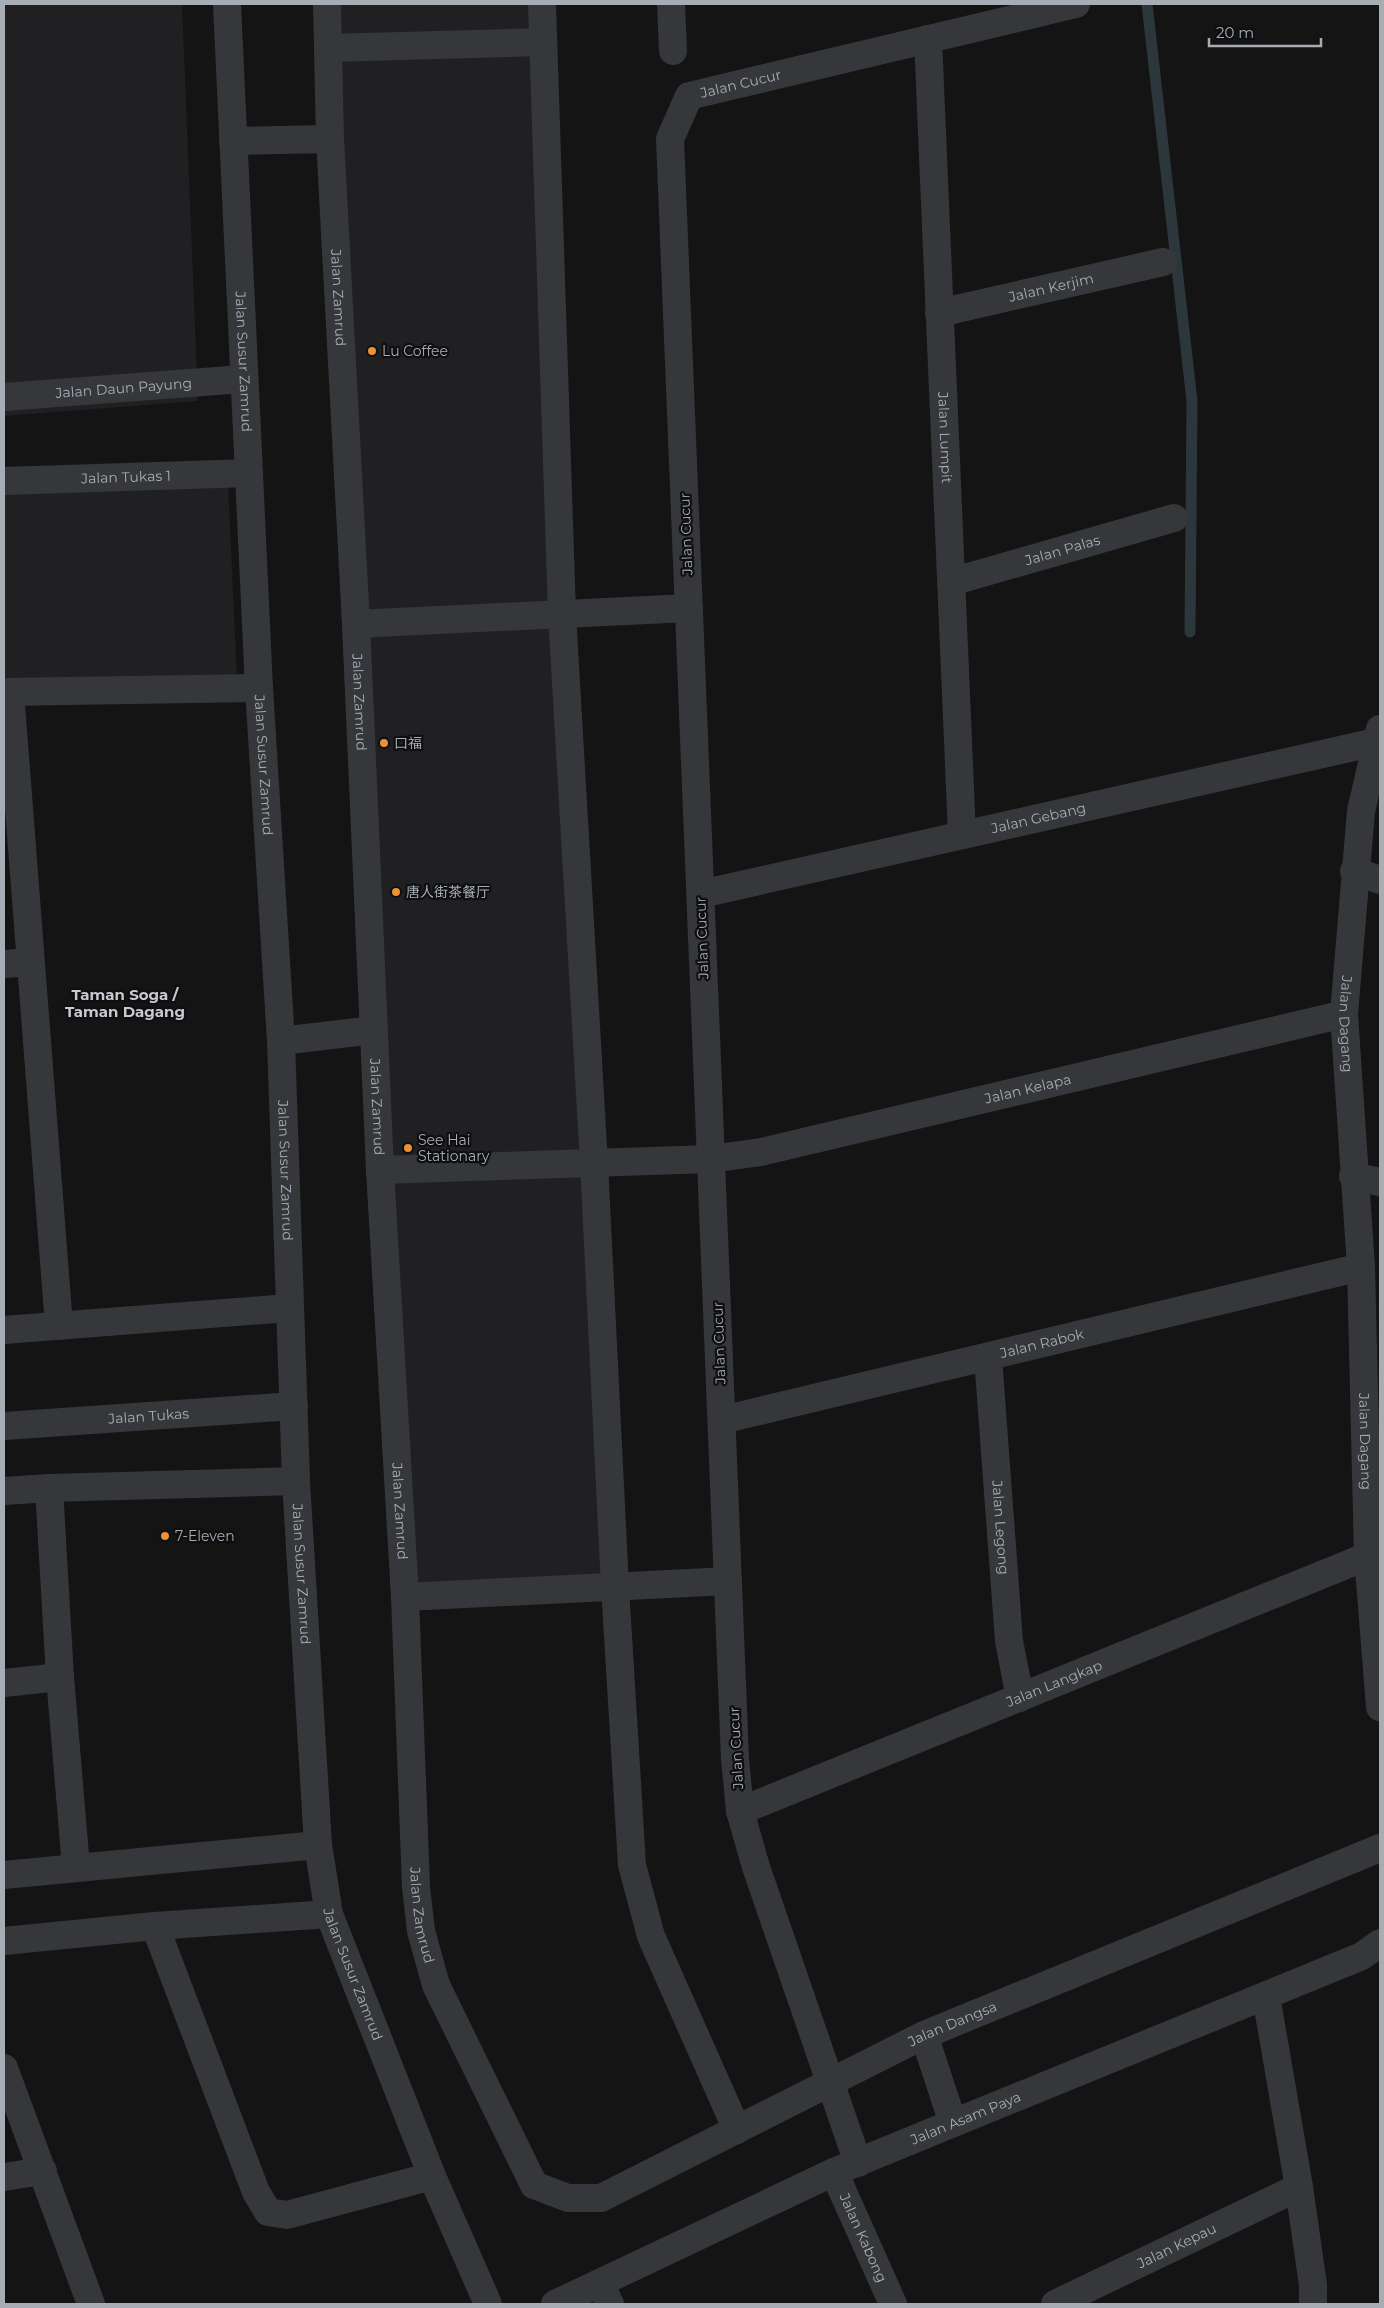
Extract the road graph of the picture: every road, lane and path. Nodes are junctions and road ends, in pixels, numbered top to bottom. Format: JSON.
{"nodes":[{"id":1,"x":227,"y":4,"type":"edge"},
{"id":2,"x":327,"y":4,"type":"edge"},
{"id":3,"x":542,"y":4,"type":"edge"},
{"id":4,"x":671,"y":4,"type":"edge"},
{"id":5,"x":1076,"y":4,"type":"edge"},
{"id":6,"x":928,"y":39,"type":"junction"},
{"id":7,"x":543,"y":42,"type":"junction"},
{"id":8,"x":328,"y":48,"type":"junction"},
{"id":9,"x":673,"y":51,"type":"dead end"},
{"id":10,"x":330,"y":139,"type":"junction"},
{"id":11,"x":233,"y":141,"type":"junction"},
{"id":12,"x":1163,"y":262,"type":"dead end"},
{"id":13,"x":939,"y":313,"type":"junction"},
{"id":14,"x":243,"y":379,"type":"junction"},
{"id":15,"x":4,"y":397,"type":"edge"},
{"id":16,"x":249,"y":473,"type":"junction"},
{"id":17,"x":4,"y":481,"type":"edge"},
{"id":18,"x":1174,"y":518,"type":"dead end"},
{"id":19,"x":951,"y":582,"type":"junction"},
{"id":20,"x":689,"y":608,"type":"junction"},
{"id":21,"x":562,"y":614,"type":"junction"},
{"id":22,"x":356,"y":624,"type":"junction"},
{"id":23,"x":259,"y":688,"type":"junction"},
{"id":24,"x":7,"y":692,"type":"edge"},
{"id":25,"x":1378,"y":735,"type":"edge"},
{"id":26,"x":962,"y":835,"type":"junction"},
{"id":27,"x":1354,"y":871,"type":"junction"},
{"id":28,"x":1380,"y":880,"type":"edge"},
{"id":29,"x":701,"y":894,"type":"junction"},
{"id":30,"x":17,"y":963,"type":"edge"},
{"id":31,"x":1344,"y":1014,"type":"junction"},
{"id":32,"x":374,"y":1030,"type":"junction"},
{"id":33,"x":281,"y":1041,"type":"junction"},
{"id":34,"x":711,"y":1159,"type":"junction"},
{"id":35,"x":594,"y":1163,"type":"junction"},
{"id":36,"x":380,"y":1170,"type":"junction"},
{"id":37,"x":1353,"y":1176,"type":"junction"},
{"id":38,"x":1380,"y":1182,"type":"edge"},
{"id":39,"x":1360,"y":1268,"type":"junction"},
{"id":40,"x":289,"y":1308,"type":"junction"},
{"id":41,"x":59,"y":1326,"type":"junction"},
{"id":42,"x":4,"y":1330,"type":"edge"},
{"id":43,"x":988,"y":1357,"type":"junction"},
{"id":44,"x":294,"y":1406,"type":"junction"},
{"id":45,"x":722,"y":1420,"type":"junction"},
{"id":46,"x":4,"y":1426,"type":"edge"},
{"id":47,"x":296,"y":1481,"type":"junction"},
{"id":48,"x":49,"y":1488,"type":"junction"},
{"id":49,"x":4,"y":1491,"type":"edge"},
{"id":50,"x":1368,"y":1556,"type":"junction"},
{"id":51,"x":728,"y":1581,"type":"junction"},
{"id":52,"x":615,"y":1587,"type":"junction"},
{"id":53,"x":405,"y":1597,"type":"junction"},
{"id":54,"x":60,"y":1677,"type":"junction"},
{"id":55,"x":4,"y":1683,"type":"edge"},
{"id":56,"x":1020,"y":1698,"type":"junction"},
{"id":57,"x":1380,"y":1707,"type":"edge"},
{"id":58,"x":740,"y":1811,"type":"junction"},
{"id":59,"x":318,"y":1845,"type":"junction"},
{"id":60,"x":1380,"y":1848,"type":"edge"},
{"id":61,"x":76,"y":1867,"type":"junction"},
{"id":62,"x":4,"y":1875,"type":"edge"},
{"id":63,"x":329,"y":1914,"type":"junction"},
{"id":64,"x":155,"y":1926,"type":"junction"},
{"id":65,"x":4,"y":1941,"type":"edge"},
{"id":66,"x":1380,"y":1943,"type":"edge"},
{"id":67,"x":1266,"y":1996,"type":"junction"},
{"id":68,"x":924,"y":2035,"type":"junction"},
{"id":69,"x":4,"y":2068,"type":"edge"},
{"id":70,"x":830,"y":2082,"type":"junction"},
{"id":71,"x":953,"y":2123,"type":"junction"},
{"id":72,"x":737,"y":2130,"type":"junction"},
{"id":73,"x":846,"y":2168,"type":"junction"},
{"id":74,"x":43,"y":2171,"type":"junction"},
{"id":75,"x":432,"y":2176,"type":"junction"},
{"id":76,"x":4,"y":2177,"type":"edge"},
{"id":77,"x":534,"y":2185,"type":"joint"},
{"id":78,"x":1298,"y":2187,"type":"junction"},
{"id":79,"x":605,"y":2293,"type":"edge"},
{"id":80,"x":92,"y":2304,"type":"edge"},
{"id":81,"x":488,"y":2304,"type":"edge"},
{"id":82,"x":555,"y":2304,"type":"edge"},
{"id":83,"x":894,"y":2304,"type":"edge"},
{"id":84,"x":1055,"y":2304,"type":"edge"},
{"id":85,"x":1313,"y":2304,"type":"edge"}],
"edges":[{"from":1,"to":11,"type":"street","name":"Jalan Susur Zamrud"},
{"from":2,"to":8,"type":"street","name":"Jalan Zamrud"},
{"from":3,"to":7,"type":"street"},
{"from":4,"to":9,"type":"street"},
{"from":5,"to":6,"type":"street","name":"Jalan Cucur"},
{"from":6,"to":13,"type":"street","name":"Jalan Lumpit"},
{"from":6,"to":20,"type":"street","name":"Jalan Cucur"},
{"from":7,"to":8,"type":"street"},
{"from":7,"to":21,"type":"street"},
{"from":8,"to":10,"type":"street","name":"Jalan Zamrud"},
{"from":10,"to":11,"type":"street"},
{"from":10,"to":22,"type":"street","name":"Jalan Zamrud"},
{"from":11,"to":14,"type":"street","name":"Jalan Susur Zamrud"},
{"from":12,"to":13,"type":"street","name":"Jalan Kerjim"},
{"from":13,"to":19,"type":"street","name":"Jalan Lumpit"},
{"from":14,"to":15,"type":"street","name":"Jalan Daun Payung"},
{"from":14,"to":16,"type":"street","name":"Jalan Susur Zamrud"},
{"from":16,"to":17,"type":"street","name":"Jalan Tukas 1"},
{"from":16,"to":23,"type":"street","name":"Jalan Susur Zamrud"},
{"from":18,"to":19,"type":"street","name":"Jalan Palas"},
{"from":19,"to":26,"type":"street","name":"Jalan Lumpit"},
{"from":20,"to":21,"type":"street"},
{"from":20,"to":29,"type":"street","name":"Jalan Cucur"},
{"from":21,"to":22,"type":"street"},
{"from":21,"to":35,"type":"street"},
{"from":22,"to":32,"type":"street","name":"Jalan Zamrud"},
{"from":23,"to":24,"type":"street"},
{"from":23,"to":33,"type":"street","name":"Jalan Susur Zamrud"},
{"from":24,"to":30,"type":"street"},
{"from":25,"to":26,"type":"street","name":"Jalan Gebang"},
{"from":25,"to":27,"type":"street","name":"Jalan Dagang"},
{"from":26,"to":29,"type":"street","name":"Jalan Gebang"},
{"from":27,"to":28,"type":"street"},
{"from":27,"to":31,"type":"street","name":"Jalan Dagang"},
{"from":29,"to":34,"type":"street","name":"Jalan Cucur"},
{"from":30,"to":41,"type":"street"},
{"from":31,"to":34,"type":"street","name":"Jalan Kelapa"},
{"from":31,"to":37,"type":"street","name":"Jalan Dagang"},
{"from":32,"to":33,"type":"street"},
{"from":32,"to":36,"type":"street","name":"Jalan Zamrud"},
{"from":33,"to":40,"type":"street","name":"Jalan Susur Zamrud"},
{"from":34,"to":35,"type":"street","name":"Jalan Kelapa"},
{"from":34,"to":45,"type":"street","name":"Jalan Cucur"},
{"from":35,"to":36,"type":"street","name":"Jalan Kelapa"},
{"from":35,"to":52,"type":"street"},
{"from":36,"to":53,"type":"street","name":"Jalan Zamrud"},
{"from":37,"to":38,"type":"street"},
{"from":37,"to":39,"type":"street","name":"Jalan Dagang"},
{"from":39,"to":43,"type":"street","name":"Jalan Rabok"},
{"from":39,"to":50,"type":"street","name":"Jalan Dagang"},
{"from":40,"to":41,"type":"street"},
{"from":40,"to":44,"type":"street","name":"Jalan Susur Zamrud"},
{"from":41,"to":42,"type":"street"},
{"from":43,"to":45,"type":"street","name":"Jalan Rabok"},
{"from":43,"to":56,"type":"street","name":"Jalan Legong"},
{"from":44,"to":46,"type":"street","name":"Jalan Tukas"},
{"from":44,"to":47,"type":"street","name":"Jalan Susur Zamrud"},
{"from":45,"to":51,"type":"street","name":"Jalan Cucur"},
{"from":47,"to":48,"type":"street"},
{"from":47,"to":59,"type":"street","name":"Jalan Susur Zamrud"},
{"from":48,"to":49,"type":"street"},
{"from":48,"to":54,"type":"street"},
{"from":50,"to":56,"type":"street","name":"Jalan Langkap"},
{"from":50,"to":57,"type":"street","name":"Jalan Dagang"},
{"from":51,"to":52,"type":"street"},
{"from":51,"to":58,"type":"street","name":"Jalan Cucur"},
{"from":52,"to":53,"type":"street"},
{"from":52,"to":72,"type":"street"},
{"from":53,"to":77,"type":"street","name":"Jalan Zamrud"},
{"from":54,"to":55,"type":"street"},
{"from":54,"to":61,"type":"street"},
{"from":56,"to":58,"type":"street","name":"Jalan Langkap"},
{"from":58,"to":70,"type":"street","name":"Jalan Cucur"},
{"from":59,"to":61,"type":"street"},
{"from":59,"to":63,"type":"street","name":"Jalan Susur Zamrud"},
{"from":60,"to":68,"type":"street","name":"Jalan Dangsa"},
{"from":61,"to":62,"type":"street"},
{"from":63,"to":64,"type":"street"},
{"from":63,"to":75,"type":"street","name":"Jalan Susur Zamrud"},
{"from":64,"to":65,"type":"street"},
{"from":64,"to":75,"type":"street"},
{"from":66,"to":67,"type":"street","name":"Jalan Asam Paya"},
{"from":67,"to":71,"type":"street","name":"Jalan Asam Paya"},
{"from":67,"to":78,"type":"street"},
{"from":68,"to":70,"type":"street","name":"Jalan Dangsa"},
{"from":68,"to":71,"type":"street"},
{"from":69,"to":74,"type":"street"},
{"from":70,"to":72,"type":"street","name":"Jalan Dangsa"},
{"from":70,"to":73,"type":"street","name":"Jalan Cucur"},
{"from":71,"to":73,"type":"street","name":"Jalan Asam Paya"},
{"from":72,"to":77,"type":"street","name":"Jalan Dangsa"},
{"from":73,"to":79,"type":"street","name":"Jalan Asam Paya"},
{"from":73,"to":83,"type":"street","name":"Jalan Kabong"},
{"from":74,"to":76,"type":"street"},
{"from":74,"to":80,"type":"street"},
{"from":75,"to":81,"type":"street","name":"Jalan Susur Zamrud"},
{"from":78,"to":84,"type":"street","name":"Jalan Kepau"},
{"from":78,"to":85,"type":"street"},
{"from":79,"to":82,"type":"street","name":"Jalan Asam Paya"}]}
